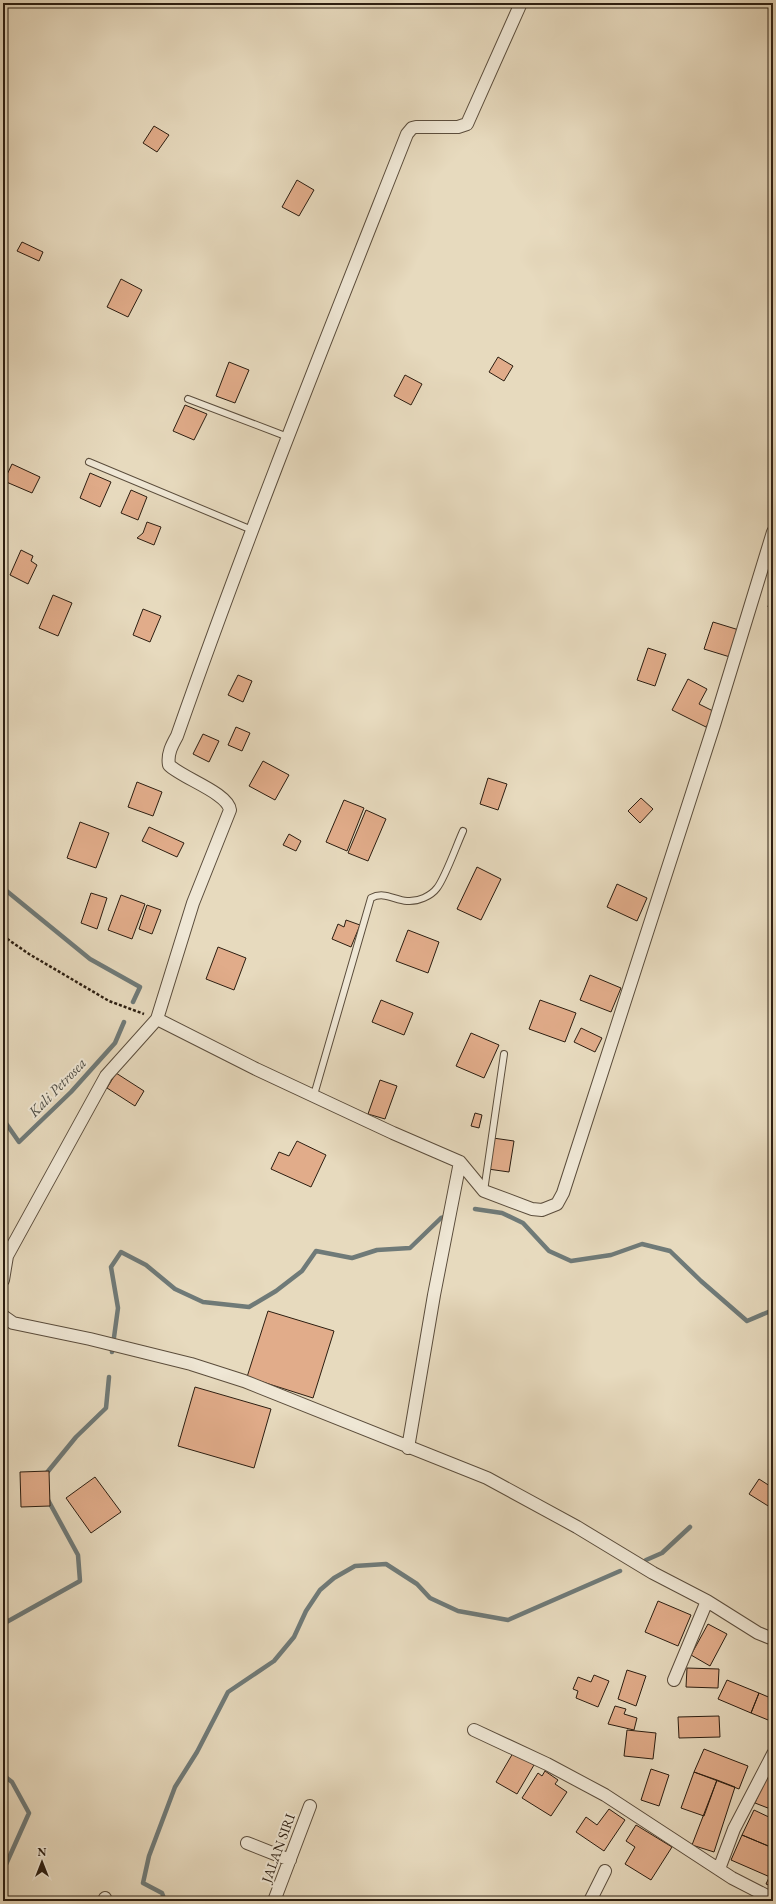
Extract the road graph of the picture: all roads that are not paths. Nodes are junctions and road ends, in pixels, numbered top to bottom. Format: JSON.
{"nodes":[{"id":1,"x":521,"y":3,"type":"edge"},
{"id":2,"x":188,"y":399,"type":"dead end"},
{"id":3,"x":288,"y":437,"type":"junction"},
{"id":4,"x":89,"y":462,"type":"dead end"},
{"id":5,"x":252,"y":530,"type":"junction"},
{"id":6,"x":773,"y":532,"type":"edge"},
{"id":7,"x":463,"y":831,"type":"dead end"},
{"id":8,"x":158,"y":1019,"type":"junction"},
{"id":9,"x":504,"y":1054,"type":"dead end"},
{"id":10,"x":314,"y":1095,"type":"junction"},
{"id":11,"x":460,"y":1162,"type":"junction"},
{"id":12,"x":484,"y":1191,"type":"junction"},
{"id":13,"x":3,"y":1280,"type":"edge"},
{"id":14,"x":3,"y":1316,"type":"edge"},
{"id":15,"x":408,"y":1448,"type":"junction"},
{"id":16,"x":707,"y":1601,"type":"junction"},
{"id":17,"x":773,"y":1640,"type":"edge"},
{"id":18,"x":674,"y":1680,"type":"dead end"},
{"id":19,"x":474,"y":1730,"type":"dead end"},
{"id":20,"x":773,"y":1754,"type":"edge"},
{"id":21,"x":310,"y":1806,"type":"dead end"},
{"id":22,"x":247,"y":1843,"type":"dead end"},
{"id":23,"x":290,"y":1860,"type":"junction"},
{"id":24,"x":719,"y":1869,"type":"junction"},
{"id":25,"x":605,"y":1871,"type":"dead end"},
{"id":26,"x":773,"y":1899,"type":"edge"},
{"id":27,"x":274,"y":1901,"type":"edge"},
{"id":28,"x":590,"y":1901,"type":"edge"}],
"edges":[{"from":1,"to":3,"type":"street"},
{"from":2,"to":3,"type":"lane"},
{"from":3,"to":5,"type":"street"},
{"from":4,"to":5,"type":"lane"},
{"from":5,"to":8,"type":"street"},
{"from":6,"to":12,"type":"street"},
{"from":7,"to":10,"type":"lane"},
{"from":8,"to":10,"type":"street"},
{"from":8,"to":13,"type":"street"},
{"from":9,"to":12,"type":"lane"},
{"from":10,"to":11,"type":"street"},
{"from":11,"to":12,"type":"street"},
{"from":11,"to":15,"type":"street"},
{"from":14,"to":15,"type":"street"},
{"from":15,"to":16,"type":"street"},
{"from":16,"to":17,"type":"street"},
{"from":16,"to":18,"type":"street"},
{"from":19,"to":24,"type":"street"},
{"from":20,"to":24,"type":"street"},
{"from":21,"to":23,"type":"street","name":"JALAN SIRI"},
{"from":22,"to":23,"type":"street"},
{"from":23,"to":27,"type":"street","name":"JALAN SIRI"},
{"from":24,"to":26,"type":"street"},
{"from":25,"to":28,"type":"street"}]}
